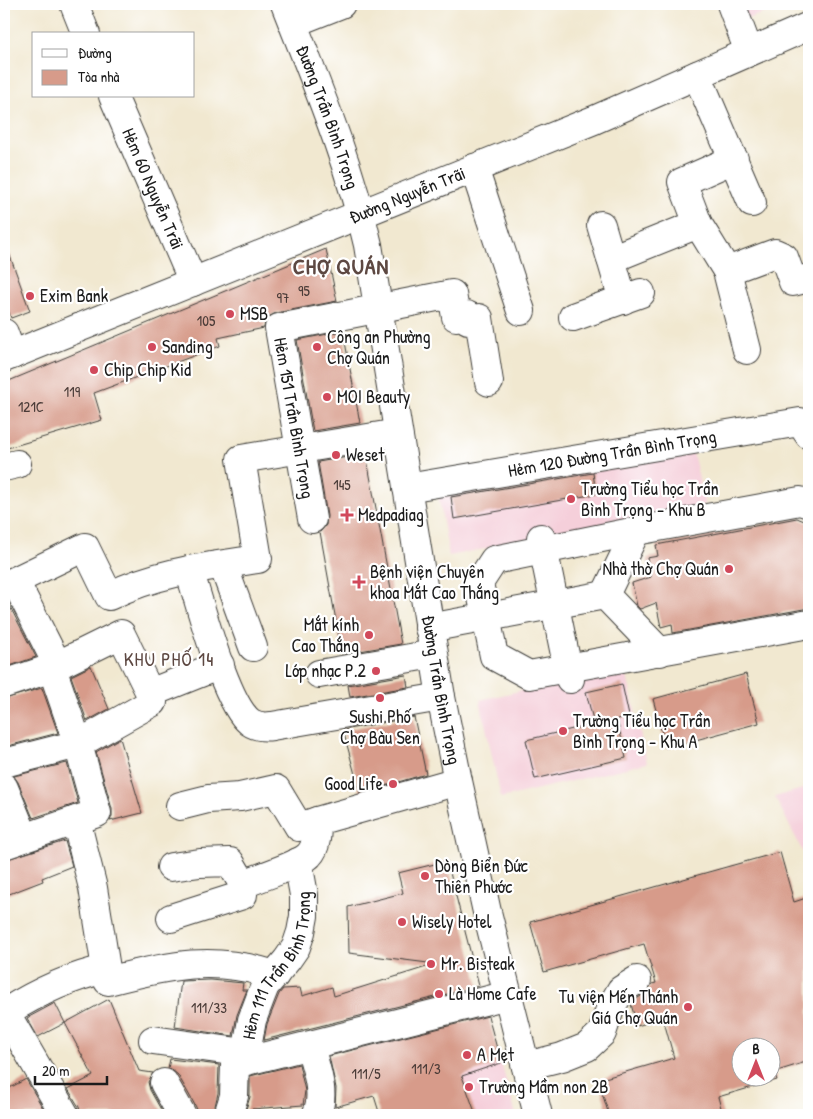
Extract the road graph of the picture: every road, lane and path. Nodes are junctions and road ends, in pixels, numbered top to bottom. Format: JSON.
{"nodes":[{"id":1,"x":74,"y":4,"type":"edge"},
{"id":2,"x":341,"y":4,"type":"edge"},
{"id":3,"x":731,"y":4,"type":"edge"},
{"id":4,"x":289,"y":13,"type":"edge"},
{"id":5,"x":809,"y":26,"type":"edge"},
{"id":6,"x":85,"y":32,"type":"edge"},
{"id":7,"x":749,"y":52,"type":"junction"},
{"id":8,"x":697,"y":75,"type":"junction"},
{"id":9,"x":114,"y":98,"type":"edge"},
{"id":10,"x":734,"y":159,"type":"junction"},
{"id":11,"x":474,"y":168,"type":"junction"},
{"id":12,"x":752,"y":204,"type":"dead end"},
{"id":13,"x":361,"y":214,"type":"junction"},
{"id":14,"x":698,"y":224,"type":"junction"},
{"id":15,"x":601,"y":225,"type":"dead end"},
{"id":16,"x":611,"y":259,"type":"junction"},
{"id":17,"x":727,"y":271,"type":"junction"},
{"id":18,"x":809,"y":278,"type":"edge"},
{"id":19,"x":193,"y":282,"type":"junction"},
{"id":20,"x":378,"y":308,"type":"junction"},
{"id":21,"x":521,"y":311,"type":"dead end"},
{"id":22,"x":573,"y":317,"type":"dead end"},
{"id":23,"x":7,"y":349,"type":"edge"},
{"id":24,"x":747,"y":350,"type":"dead end"},
{"id":25,"x":489,"y":382,"type":"dead end"},
{"id":26,"x":398,"y":433,"type":"junction"},
{"id":27,"x":809,"y":435,"type":"edge"},
{"id":28,"x":300,"y":449,"type":"junction"},
{"id":29,"x":408,"y":488,"type":"junction"},
{"id":30,"x":809,"y":504,"type":"edge"},
{"id":31,"x":312,"y":519,"type":"dead end"},
{"id":32,"x":636,"y":531,"type":"junction"},
{"id":33,"x":543,"y":544,"type":"junction"},
{"id":34,"x":223,"y":565,"type":"junction"},
{"id":35,"x":189,"y":570,"type":"junction"},
{"id":36,"x":9,"y":583,"type":"edge"},
{"id":37,"x":605,"y":595,"type":"junction"},
{"id":38,"x":555,"y":604,"type":"junction"},
{"id":39,"x":486,"y":617,"type":"junction"},
{"id":40,"x":809,"y":624,"type":"edge"},
{"id":41,"x":431,"y":641,"type":"junction"},
{"id":42,"x":253,"y":647,"type":"dead end"},
{"id":43,"x":660,"y":652,"type":"junction"},
{"id":44,"x":220,"y":665,"type":"junction"},
{"id":45,"x":55,"y":667,"type":"junction"},
{"id":46,"x":319,"y":674,"type":"dead end"},
{"id":47,"x":569,"y":674,"type":"junction"},
{"id":48,"x":4,"y":684,"type":"edge"},
{"id":49,"x":150,"y":693,"type":"junction"},
{"id":50,"x":441,"y":697,"type":"junction"},
{"id":51,"x":78,"y":744,"type":"junction"},
{"id":52,"x":4,"y":763,"type":"edge"},
{"id":53,"x":458,"y":781,"type":"junction"},
{"id":54,"x":4,"y":788,"type":"edge"},
{"id":55,"x":180,"y":806,"type":"dead end"},
{"id":56,"x":76,"y":820,"type":"junction"},
{"id":57,"x":317,"y":821,"type":"junction"},
{"id":58,"x":14,"y":841,"type":"edge"},
{"id":59,"x":298,"y":862,"type":"junction"},
{"id":60,"x":171,"y":867,"type":"dead end"},
{"id":61,"x":243,"y":884,"type":"junction"},
{"id":62,"x":171,"y":918,"type":"dead end"},
{"id":63,"x":106,"y":969,"type":"junction"},
{"id":64,"x":275,"y":975,"type":"junction"},
{"id":65,"x":637,"y":980,"type":"dead end"},
{"id":66,"x":508,"y":995,"type":"junction"},
{"id":67,"x":5,"y":1011,"type":"edge"},
{"id":68,"x":153,"y":1040,"type":"dead end"},
{"id":69,"x":310,"y":1046,"type":"junction"},
{"id":70,"x":240,"y":1058,"type":"junction"},
{"id":71,"x":526,"y":1066,"type":"junction"},
{"id":72,"x":164,"y":1083,"type":"dead end"},
{"id":73,"x":229,"y":1114,"type":"edge"},
{"id":74,"x":65,"y":1115,"type":"edge"},
{"id":75,"x":182,"y":1115,"type":"edge"},
{"id":76,"x":316,"y":1115,"type":"edge"},
{"id":77,"x":538,"y":1115,"type":"edge"}],
"edges":[{"from":1,"to":6,"type":"street"},
{"from":2,"to":4,"type":"street"},
{"from":3,"to":7,"type":"street"},
{"from":4,"to":13,"type":"street","name":"Đường Trần Bình Trọng"},
{"from":5,"to":7,"type":"street","name":"Đường Nguyễn Trãi"},
{"from":7,"to":8,"type":"street","name":"Đường Nguyễn Trãi"},
{"from":8,"to":10,"type":"street"},
{"from":8,"to":11,"type":"street","name":"Đường Nguyễn Trãi"},
{"from":9,"to":19,"type":"street","name":"Hẻm 60 Nguyễn Trãi"},
{"from":10,"to":12,"type":"street"},
{"from":10,"to":14,"type":"street"},
{"from":11,"to":13,"type":"street","name":"Đường Nguyễn Trãi"},
{"from":11,"to":21,"type":"street"},
{"from":13,"to":19,"type":"street","name":"Đường Nguyễn Trãi"},
{"from":13,"to":20,"type":"street","name":"Đường Trần Bình Trọng"},
{"from":14,"to":16,"type":"street"},
{"from":14,"to":17,"type":"street"},
{"from":15,"to":16,"type":"street"},
{"from":16,"to":22,"type":"street"},
{"from":17,"to":18,"type":"street"},
{"from":17,"to":24,"type":"street"},
{"from":19,"to":23,"type":"street","name":"Đường Nguyễn Trãi"},
{"from":20,"to":25,"type":"street"},
{"from":20,"to":26,"type":"street","name":"Đường Trần Bình Trọng"},
{"from":20,"to":28,"type":"street","name":"Hẻm 151 Trần Bình Trọng"},
{"from":26,"to":28,"type":"street"},
{"from":26,"to":29,"type":"street","name":"Đường Trần Bình Trọng"},
{"from":27,"to":29,"type":"street","name":"Hẻm 120 Đường Trần Bình Trọng"},
{"from":28,"to":31,"type":"street","name":"Hẻm 151 Trần Bình Trọng"},
{"from":28,"to":34,"type":"street"},
{"from":29,"to":41,"type":"street","name":"Đường Trần Bình Trọng"},
{"from":30,"to":32,"type":"street"},
{"from":32,"to":33,"type":"street"},
{"from":32,"to":37,"type":"street"},
{"from":33,"to":38,"type":"street"},
{"from":33,"to":39,"type":"street"},
{"from":34,"to":35,"type":"street"},
{"from":34,"to":42,"type":"street"},
{"from":35,"to":36,"type":"street"},
{"from":35,"to":44,"type":"street"},
{"from":36,"to":45,"type":"street"},
{"from":37,"to":38,"type":"street"},
{"from":37,"to":43,"type":"street"},
{"from":38,"to":39,"type":"street"},
{"from":38,"to":47,"type":"street"},
{"from":39,"to":41,"type":"street"},
{"from":39,"to":47,"type":"street"},
{"from":40,"to":43,"type":"street"},
{"from":41,"to":46,"type":"street"},
{"from":41,"to":50,"type":"street","name":"Đường Trần Bình Trọng"},
{"from":43,"to":47,"type":"street"},
{"from":44,"to":49,"type":"street"},
{"from":44,"to":50,"type":"street"},
{"from":45,"to":48,"type":"street"},
{"from":45,"to":49,"type":"street"},
{"from":45,"to":51,"type":"street"},
{"from":49,"to":51,"type":"street"},
{"from":50,"to":53,"type":"street","name":"Đường Trần Bình Trọng"},
{"from":51,"to":52,"type":"street"},
{"from":51,"to":56,"type":"street"},
{"from":53,"to":57,"type":"street"},
{"from":53,"to":66,"type":"street","name":"Đường Trần Bình Trọng"},
{"from":54,"to":58,"type":"street"},
{"from":55,"to":57,"type":"street"},
{"from":56,"to":58,"type":"street"},
{"from":56,"to":63,"type":"street"},
{"from":57,"to":59,"type":"street"},
{"from":59,"to":61,"type":"street"},
{"from":59,"to":64,"type":"street","name":"Hẻm 111 Trần Bình Trọng"},
{"from":60,"to":61,"type":"street"},
{"from":61,"to":62,"type":"street"},
{"from":63,"to":64,"type":"street"},
{"from":63,"to":67,"type":"street"},
{"from":64,"to":70,"type":"street","name":"Hẻm 111 Trần Bình Trọng"},
{"from":65,"to":71,"type":"street"},
{"from":66,"to":69,"type":"street"},
{"from":66,"to":71,"type":"street","name":"Đường Trần Bình Trọng"},
{"from":67,"to":74,"type":"street"},
{"from":68,"to":70,"type":"street"},
{"from":69,"to":70,"type":"street"},
{"from":69,"to":76,"type":"street"},
{"from":70,"to":73,"type":"street","name":"Hẻm 111 Trần Bình Trọng"},
{"from":71,"to":77,"type":"street","name":"Đường Trần Bình Trọng"},
{"from":72,"to":75,"type":"street"}]}
